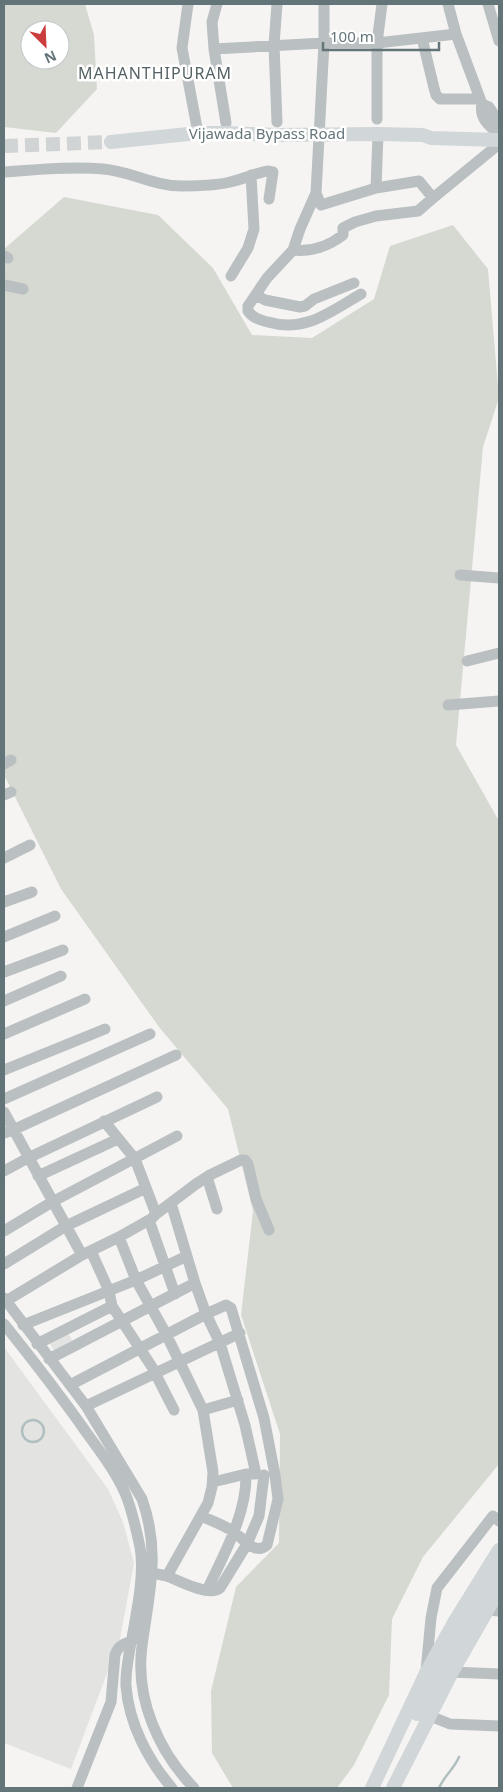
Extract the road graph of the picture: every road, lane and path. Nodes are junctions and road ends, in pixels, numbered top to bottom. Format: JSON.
{"nodes":[{"id":1,"x":188,"y":4,"type":"edge"},
{"id":2,"x":217,"y":4,"type":"edge"},
{"id":3,"x":277,"y":4,"type":"edge"},
{"id":4,"x":324,"y":4,"type":"edge"},
{"id":5,"x":382,"y":4,"type":"edge"},
{"id":6,"x":448,"y":4,"type":"edge"},
{"id":7,"x":488,"y":4,"type":"edge"},
{"id":8,"x":456,"y":34,"type":"junction"},
{"id":9,"x":422,"y":38,"type":"junction"},
{"id":10,"x":499,"y":41,"type":"edge"},
{"id":11,"x":324,"y":43,"type":"junction"},
{"id":12,"x":377,"y":43,"type":"junction"},
{"id":13,"x":274,"y":45,"type":"junction"},
{"id":14,"x":214,"y":49,"type":"junction"},
{"id":15,"x":481,"y":101,"type":"junction"},
{"id":16,"x":377,"y":119,"type":"dead end"},
{"id":17,"x":277,"y":122,"type":"dead end"},
{"id":18,"x":499,"y":122,"type":"edge"},
{"id":19,"x":226,"y":123,"type":"dead end"},
{"id":20,"x":198,"y":133,"type":"junction"},
{"id":21,"x":320,"y":134,"type":"junction"},
{"id":22,"x":378,"y":134,"type":"junction"},
{"id":23,"x":423,"y":135,"type":"junction"},
{"id":24,"x":499,"y":135,"type":"edge"},
{"id":25,"x":499,"y":141,"type":"edge"},
{"id":26,"x":111,"y":142,"type":"tunnel mouth"},
{"id":27,"x":4,"y":172,"type":"edge"},
{"id":28,"x":251,"y":175,"type":"junction"},
{"id":29,"x":376,"y":188,"type":"junction"},
{"id":30,"x":316,"y":193,"type":"junction"},
{"id":31,"x":433,"y":198,"type":"junction"},
{"id":32,"x":269,"y":199,"type":"dead end"},
{"id":33,"x":294,"y":250,"type":"junction"},
{"id":34,"x":231,"y":276,"type":"dead end"},
{"id":35,"x":354,"y":283,"type":"dead end"},
{"id":36,"x":4,"y":285,"type":"edge"},
{"id":37,"x":23,"y":289,"type":"dead end"},
{"id":38,"x":361,"y":294,"type":"dead end"},
{"id":39,"x":256,"y":295,"type":"junction"},
{"id":40,"x":460,"y":575,"type":"dead end"},
{"id":41,"x":499,"y":578,"type":"edge"},
{"id":42,"x":499,"y":653,"type":"edge"},
{"id":43,"x":467,"y":661,"type":"dead end"},
{"id":44,"x":499,"y":701,"type":"edge"},
{"id":45,"x":448,"y":706,"type":"dead end"},
{"id":46,"x":30,"y":845,"type":"dead end"},
{"id":47,"x":4,"y":858,"type":"edge"},
{"id":48,"x":32,"y":892,"type":"dead end"},
{"id":49,"x":4,"y":902,"type":"edge"},
{"id":50,"x":55,"y":916,"type":"dead end"},
{"id":51,"x":4,"y":937,"type":"edge"},
{"id":52,"x":63,"y":950,"type":"dead end"},
{"id":53,"x":4,"y":972,"type":"edge"},
{"id":54,"x":61,"y":976,"type":"dead end"},
{"id":55,"x":85,"y":999,"type":"dead end"},
{"id":56,"x":4,"y":1000,"type":"edge"},
{"id":57,"x":105,"y":1029,"type":"dead end"},
{"id":58,"x":4,"y":1034,"type":"edge"},
{"id":59,"x":150,"y":1034,"type":"dead end"},
{"id":60,"x":176,"y":1055,"type":"dead end"},
{"id":61,"x":4,"y":1070,"type":"edge"},
{"id":62,"x":157,"y":1097,"type":"dead end"},
{"id":63,"x":4,"y":1099,"type":"edge"},
{"id":64,"x":4,"y":1112,"type":"edge"},
{"id":65,"x":104,"y":1121,"type":"junction"},
{"id":66,"x":8,"y":1132,"type":"edge"},
{"id":67,"x":177,"y":1136,"type":"dead end"},
{"id":68,"x":118,"y":1139,"type":"junction"},
{"id":69,"x":28,"y":1158,"type":"junction"},
{"id":70,"x":135,"y":1160,"type":"junction"},
{"id":71,"x":4,"y":1171,"type":"edge"},
{"id":72,"x":38,"y":1176,"type":"junction"},
{"id":73,"x":207,"y":1177,"type":"junction"},
{"id":74,"x":146,"y":1188,"type":"junction"},
{"id":75,"x":52,"y":1202,"type":"junction"},
{"id":76,"x":171,"y":1203,"type":"junction"},
{"id":77,"x":217,"y":1209,"type":"dead end"},
{"id":78,"x":153,"y":1217,"type":"junction"},
{"id":79,"x":66,"y":1226,"type":"junction"},
{"id":80,"x":269,"y":1230,"type":"dead end"},
{"id":81,"x":4,"y":1231,"type":"edge"},
{"id":82,"x":119,"y":1238,"type":"junction"},
{"id":83,"x":86,"y":1253,"type":"junction"},
{"id":84,"x":187,"y":1256,"type":"junction"},
{"id":85,"x":4,"y":1264,"type":"edge"},
{"id":86,"x":165,"y":1268,"type":"junction"},
{"id":87,"x":136,"y":1280,"type":"junction"},
{"id":88,"x":195,"y":1283,"type":"junction"},
{"id":89,"x":109,"y":1291,"type":"junction"},
{"id":90,"x":175,"y":1294,"type":"junction"},
{"id":91,"x":5,"y":1300,"type":"edge"},
{"id":92,"x":112,"y":1306,"type":"junction"},
{"id":93,"x":151,"y":1307,"type":"junction"},
{"id":94,"x":206,"y":1314,"type":"junction"},
{"id":95,"x":122,"y":1322,"type":"junction"},
{"id":96,"x":4,"y":1324,"type":"edge"},
{"id":97,"x":22,"y":1325,"type":"junction"},
{"id":98,"x":240,"y":1333,"type":"junction"},
{"id":99,"x":166,"y":1334,"type":"junction"},
{"id":100,"x":220,"y":1343,"type":"junction"},
{"id":101,"x":38,"y":1344,"type":"junction"},
{"id":102,"x":140,"y":1349,"type":"junction"},
{"id":103,"x":49,"y":1359,"type":"junction"},
{"id":104,"x":179,"y":1363,"type":"junction"},
{"id":105,"x":156,"y":1373,"type":"junction"},
{"id":106,"x":70,"y":1385,"type":"junction"},
{"id":107,"x":238,"y":1400,"type":"junction"},
{"id":108,"x":86,"y":1406,"type":"junction"},
{"id":109,"x":174,"y":1410,"type":"dead end"},
{"id":110,"x":203,"y":1410,"type":"junction"},
{"id":111,"x":260,"y":1474,"type":"junction"},
{"id":112,"x":212,"y":1482,"type":"junction"},
{"id":113,"x":201,"y":1516,"type":"junction"},
{"id":114,"x":499,"y":1521,"type":"edge"},
{"id":115,"x":233,"y":1532,"type":"junction"},
{"id":116,"x":248,"y":1544,"type":"junction"},
{"id":117,"x":499,"y":1550,"type":"edge"},
{"id":118,"x":499,"y":1571,"type":"edge"},
{"id":119,"x":152,"y":1573,"type":"junction"},
{"id":120,"x":167,"y":1576,"type":"junction"},
{"id":121,"x":207,"y":1590,"type":"junction"},
{"id":122,"x":499,"y":1590,"type":"edge"},
{"id":123,"x":494,"y":1610,"type":"edge"},
{"id":124,"x":131,"y":1647,"type":"junction"},
{"id":125,"x":452,"y":1672,"type":"junction"},
{"id":126,"x":426,"y":1673,"type":"junction"},
{"id":127,"x":499,"y":1674,"type":"edge"},
{"id":128,"x":430,"y":1716,"type":"junction"},
{"id":129,"x":499,"y":1726,"type":"edge"},
{"id":130,"x":81,"y":1787,"type":"edge"},
{"id":131,"x":172,"y":1788,"type":"edge"},
{"id":132,"x":194,"y":1788,"type":"edge"},
{"id":133,"x":372,"y":1788,"type":"edge"},
{"id":134,"x":381,"y":1788,"type":"edge"},
{"id":135,"x":393,"y":1788,"type":"edge"}],
"edges":[{"from":1,"to":20,"type":"street"},
{"from":2,"to":14,"type":"street"},
{"from":3,"to":13,"type":"street"},
{"from":4,"to":11,"type":"street"},
{"from":5,"to":12,"type":"street"},
{"from":6,"to":8,"type":"street"},
{"from":7,"to":10,"type":"street"},
{"from":8,"to":9,"type":"street"},
{"from":8,"to":15,"type":"street"},
{"from":9,"to":12,"type":"street"},
{"from":9,"to":15,"type":"street"},
{"from":11,"to":12,"type":"street"},
{"from":11,"to":13,"type":"street"},
{"from":11,"to":21,"type":"street"},
{"from":12,"to":16,"type":"street"},
{"from":13,"to":14,"type":"street"},
{"from":13,"to":17,"type":"street"},
{"from":14,"to":19,"type":"street"},
{"from":15,"to":18,"type":"street"},
{"from":15,"to":24,"type":"street"},
{"from":20,"to":21,"type":"main road","name":"Vijawada Bypass Road"},
{"from":20,"to":26,"type":"main road","name":"Vijawada Bypass Road"},
{"from":21,"to":22,"type":"main road","name":"Vijawada Bypass Road"},
{"from":21,"to":30,"type":"street"},
{"from":22,"to":23,"type":"main road","name":"Vijawada Bypass Road"},
{"from":22,"to":29,"type":"street"},
{"from":23,"to":24,"type":"main road","name":"Vijawada Bypass Road"},
{"from":23,"to":25,"type":"main road","name":"Vijawada Bypass Road"},
{"from":24,"to":25,"type":"main road"},
{"from":25,"to":31,"type":"street"},
{"from":27,"to":28,"type":"street"},
{"from":28,"to":32,"type":"street"},
{"from":28,"to":34,"type":"street"},
{"from":29,"to":30,"type":"street"},
{"from":29,"to":31,"type":"street"},
{"from":30,"to":33,"type":"street"},
{"from":31,"to":33,"type":"street"},
{"from":33,"to":39,"type":"street"},
{"from":35,"to":39,"type":"street"},
{"from":36,"to":37,"type":"street"},
{"from":38,"to":39,"type":"street"},
{"from":40,"to":41,"type":"street"},
{"from":42,"to":43,"type":"street"},
{"from":44,"to":45,"type":"street"},
{"from":46,"to":47,"type":"street"},
{"from":48,"to":49,"type":"street"},
{"from":50,"to":51,"type":"street"},
{"from":52,"to":53,"type":"street"},
{"from":54,"to":56,"type":"street"},
{"from":55,"to":58,"type":"street"},
{"from":57,"to":61,"type":"street"},
{"from":59,"to":63,"type":"street"},
{"from":60,"to":66,"type":"street"},
{"from":62,"to":65,"type":"street"},
{"from":64,"to":66,"type":"street"},
{"from":65,"to":68,"type":"street"},
{"from":65,"to":69,"type":"street"},
{"from":66,"to":69,"type":"street"},
{"from":67,"to":70,"type":"street"},
{"from":68,"to":70,"type":"street"},
{"from":68,"to":72,"type":"street"},
{"from":69,"to":71,"type":"street"},
{"from":69,"to":72,"type":"street"},
{"from":70,"to":74,"type":"street"},
{"from":70,"to":75,"type":"street"},
{"from":72,"to":75,"type":"street"},
{"from":73,"to":76,"type":"street"},
{"from":73,"to":77,"type":"street"},
{"from":73,"to":80,"type":"street"},
{"from":74,"to":78,"type":"street"},
{"from":74,"to":79,"type":"street"},
{"from":75,"to":79,"type":"street"},
{"from":75,"to":81,"type":"street"},
{"from":76,"to":78,"type":"street"},
{"from":76,"to":84,"type":"street"},
{"from":78,"to":82,"type":"street"},
{"from":78,"to":86,"type":"street"},
{"from":79,"to":83,"type":"street"},
{"from":79,"to":85,"type":"street"},
{"from":82,"to":83,"type":"street"},
{"from":82,"to":87,"type":"street"},
{"from":83,"to":89,"type":"street"},
{"from":83,"to":91,"type":"street"},
{"from":84,"to":86,"type":"street"},
{"from":84,"to":88,"type":"street"},
{"from":86,"to":87,"type":"street"},
{"from":86,"to":90,"type":"street"},
{"from":87,"to":89,"type":"street"},
{"from":87,"to":93,"type":"street"},
{"from":88,"to":90,"type":"street"},
{"from":88,"to":94,"type":"street"},
{"from":89,"to":92,"type":"street"},
{"from":89,"to":97,"type":"street"},
{"from":90,"to":93,"type":"street"},
{"from":91,"to":97,"type":"street"},
{"from":92,"to":95,"type":"street"},
{"from":92,"to":101,"type":"street"},
{"from":93,"to":95,"type":"street"},
{"from":93,"to":99,"type":"street"},
{"from":94,"to":98,"type":"street"},
{"from":94,"to":99,"type":"street"},
{"from":94,"to":100,"type":"street"},
{"from":95,"to":102,"type":"street"},
{"from":95,"to":103,"type":"street"},
{"from":96,"to":124,"type":"street"},
{"from":97,"to":101,"type":"street"},
{"from":98,"to":100,"type":"street"},
{"from":98,"to":111,"type":"street"},
{"from":99,"to":102,"type":"street"},
{"from":99,"to":104,"type":"street"},
{"from":100,"to":104,"type":"street"},
{"from":100,"to":107,"type":"street"},
{"from":101,"to":103,"type":"street"},
{"from":102,"to":105,"type":"street"},
{"from":102,"to":106,"type":"street"},
{"from":103,"to":106,"type":"street"},
{"from":104,"to":105,"type":"street"},
{"from":104,"to":110,"type":"street"},
{"from":105,"to":108,"type":"street"},
{"from":105,"to":109,"type":"street"},
{"from":106,"to":108,"type":"street"},
{"from":107,"to":110,"type":"street"},
{"from":107,"to":111,"type":"street"},
{"from":108,"to":119,"type":"street"},
{"from":110,"to":112,"type":"street"},
{"from":111,"to":112,"type":"street"},
{"from":111,"to":115,"type":"street"},
{"from":111,"to":116,"type":"street"},
{"from":111,"to":116,"type":"street"},
{"from":112,"to":113,"type":"street"},
{"from":113,"to":115,"type":"street"},
{"from":113,"to":120,"type":"street"},
{"from":114,"to":126,"type":"street"},
{"from":115,"to":116,"type":"street"},
{"from":115,"to":121,"type":"street"},
{"from":116,"to":121,"type":"street"},
{"from":117,"to":126,"type":"main road"},
{"from":118,"to":134,"type":"main road"},
{"from":119,"to":120,"type":"street"},
{"from":119,"to":132,"type":"street"},
{"from":120,"to":121,"type":"street"},
{"from":122,"to":123,"type":"main road"},
{"from":123,"to":125,"type":"main road"},
{"from":124,"to":130,"type":"street"},
{"from":124,"to":131,"type":"street"},
{"from":125,"to":127,"type":"street"},
{"from":125,"to":128,"type":"main road"},
{"from":126,"to":133,"type":"main road"},
{"from":128,"to":129,"type":"street"},
{"from":128,"to":135,"type":"main road"}]}
